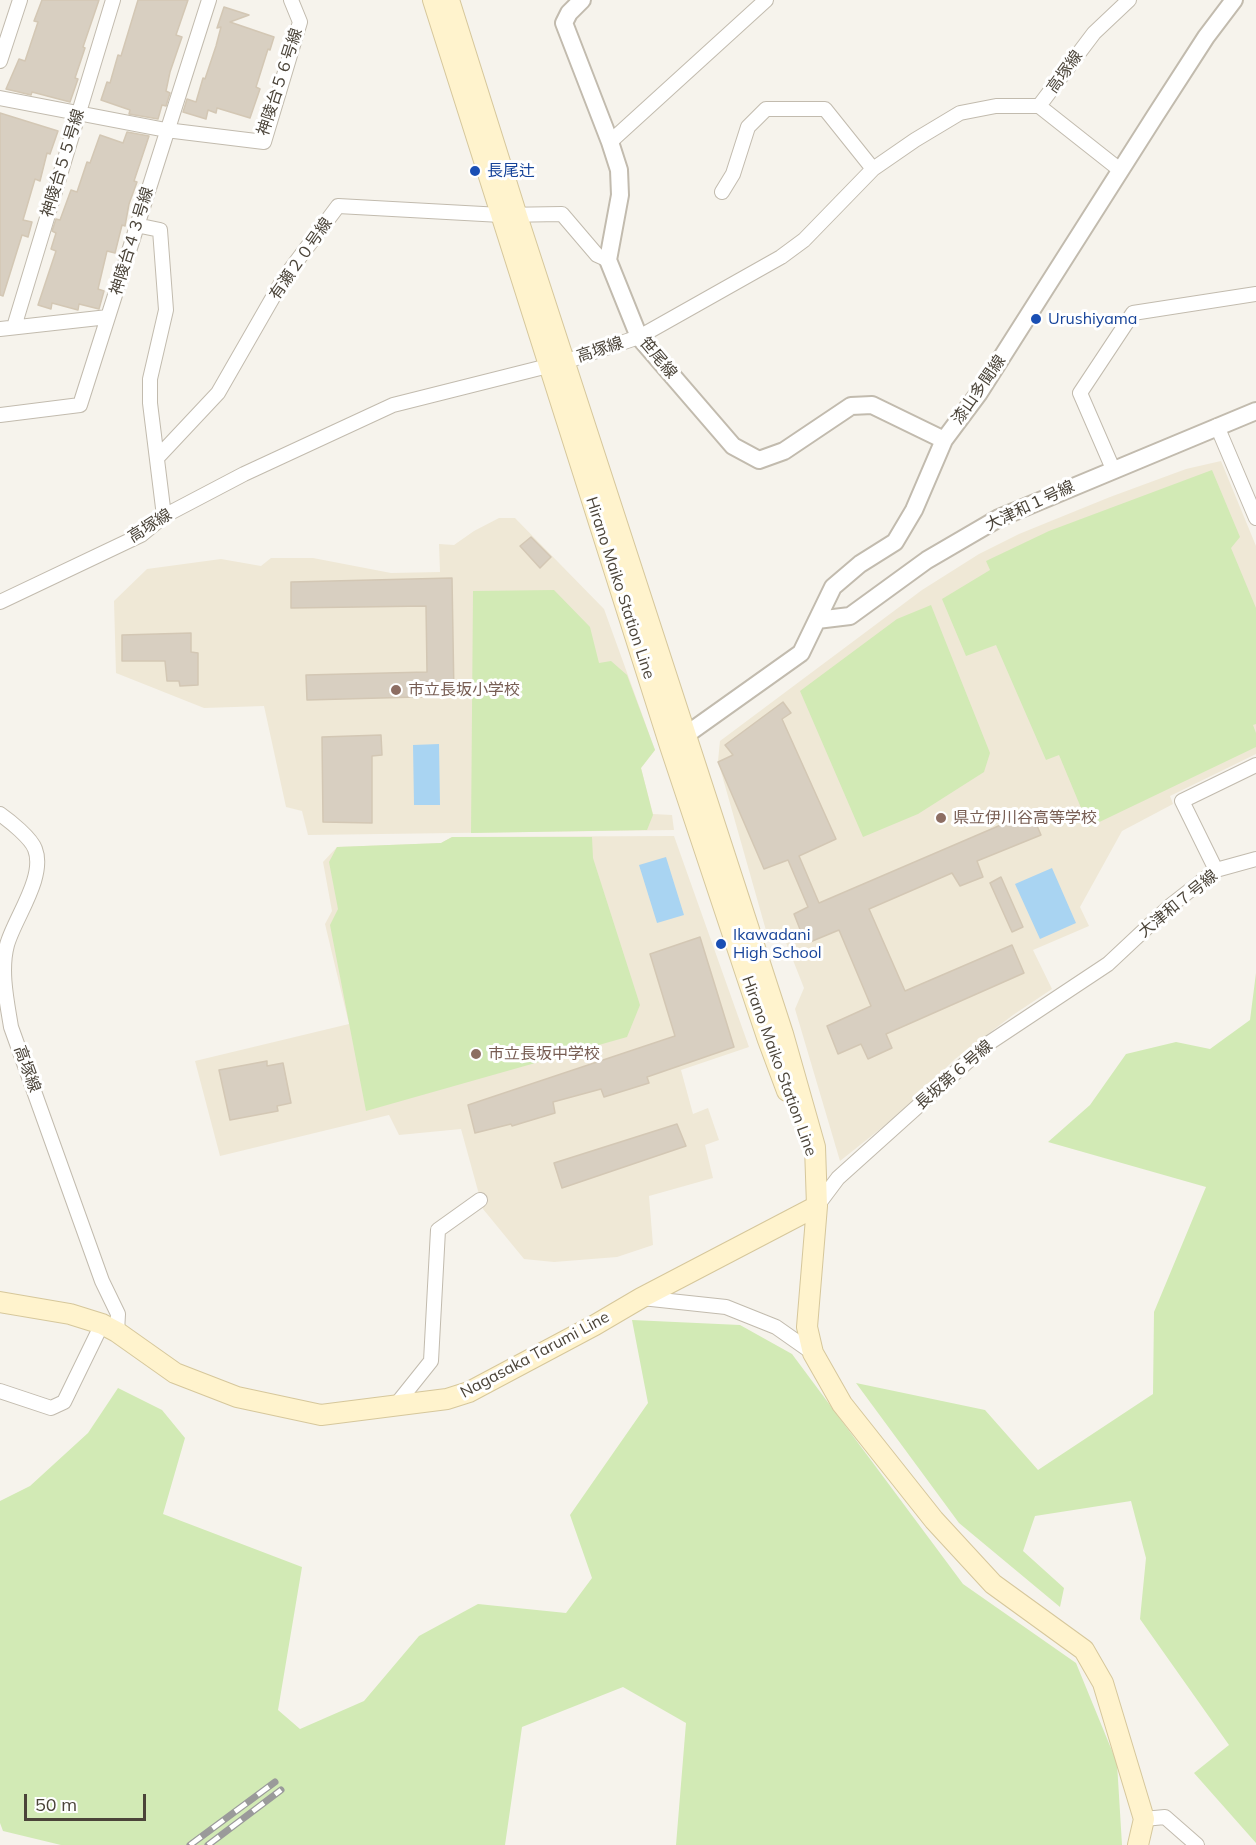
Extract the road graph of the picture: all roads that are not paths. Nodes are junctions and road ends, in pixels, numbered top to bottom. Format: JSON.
{"nodes":[{"id":1,"x":20,"y":0,"type":"edge"},
{"id":2,"x":113,"y":0,"type":"edge"},
{"id":3,"x":209,"y":0,"type":"edge"},
{"id":4,"x":291,"y":0,"type":"edge"},
{"id":5,"x":433,"y":0,"type":"edge"},
{"id":6,"x":449,"y":0,"type":"edge"},
{"id":7,"x":582,"y":0,"type":"edge"},
{"id":8,"x":766,"y":0,"type":"edge"},
{"id":9,"x":1129,"y":0,"type":"edge"},
{"id":10,"x":1234,"y":0,"type":"edge"},
{"id":11,"x":0,"y":61,"type":"edge"},
{"id":12,"x":0,"y":98,"type":"edge"},
{"id":13,"x":1039,"y":106,"type":"junction"},
{"id":14,"x":78,"y":113,"type":"junction"},
{"id":15,"x":166,"y":130,"type":"junction"},
{"id":16,"x":610,"y":142,"type":"junction"},
{"id":17,"x":873,"y":169,"type":"junction"},
{"id":18,"x":1120,"y":170,"type":"junction"},
{"id":19,"x":722,"y":192,"type":"dead end"},
{"id":20,"x":508,"y":214,"type":"junction"},
{"id":21,"x":136,"y":225,"type":"junction"},
{"id":22,"x":608,"y":260,"type":"junction"},
{"id":23,"x":1256,"y":294,"type":"edge"},
{"id":24,"x":108,"y":317,"type":"junction"},
{"id":25,"x":7,"y":328,"type":"edge"},
{"id":26,"x":639,"y":337,"type":"junction"},
{"id":27,"x":556,"y":364,"type":"junction"},
{"id":28,"x":1256,"y":411,"type":"edge"},
{"id":29,"x":0,"y":415,"type":"edge"},
{"id":30,"x":1217,"y":426,"type":"junction"},
{"id":31,"x":944,"y":440,"type":"junction"},
{"id":32,"x":157,"y":458,"type":"junction"},
{"id":33,"x":1113,"y":469,"type":"junction"},
{"id":34,"x":164,"y":516,"type":"junction"},
{"id":35,"x":1256,"y":518,"type":"edge"},
{"id":36,"x":0,"y":602,"type":"edge"},
{"id":37,"x":817,"y":620,"type":"junction"},
{"id":38,"x":678,"y":740,"type":"junction"},
{"id":39,"x":1256,"y":765,"type":"edge"},
{"id":40,"x":0,"y":814,"type":"edge"},
{"id":41,"x":1256,"y":859,"type":"edge"},
{"id":42,"x":1216,"y":870,"type":"junction"},
{"id":43,"x":1108,"y":964,"type":"joint"},
{"id":44,"x":6,"y":1027,"type":"edge"},
{"id":45,"x":480,"y":1200,"type":"dead end"},
{"id":46,"x":817,"y":1206,"type":"junction"},
{"id":47,"x":641,"y":1298,"type":"junction"},
{"id":48,"x":0,"y":1302,"type":"edge"},
{"id":49,"x":109,"y":1328,"type":"junction"},
{"id":50,"x":813,"y":1353,"type":"junction"},
{"id":51,"x":0,"y":1390,"type":"edge"},
{"id":52,"x":395,"y":1406,"type":"junction"},
{"id":53,"x":1144,"y":1819,"type":"junction"},
{"id":54,"x":1138,"y":1845,"type":"edge"},
{"id":55,"x":1197,"y":1845,"type":"edge"}],
"edges":[{"from":1,"to":11,"type":"street"},
{"from":2,"to":14,"type":"street","name":"神陵台５５号線"},
{"from":3,"to":15,"type":"street","name":"神陵台４３号線"},
{"from":4,"to":15,"type":"street","name":"神陵台５６号線"},
{"from":5,"to":20,"type":"main road","name":"Hirano Maiko Station Line"},
{"from":6,"to":20,"type":"main road","name":"Hirano Maiko Station Line"},
{"from":7,"to":16,"type":"street"},
{"from":8,"to":16,"type":"street"},
{"from":9,"to":13,"type":"street","name":"高塚線"},
{"from":10,"to":18,"type":"street","name":"漆山多聞線"},
{"from":12,"to":14,"type":"street"},
{"from":13,"to":17,"type":"street","name":"高塚線"},
{"from":13,"to":18,"type":"street"},
{"from":14,"to":15,"type":"street"},
{"from":14,"to":25,"type":"street","name":"神陵台５５号線"},
{"from":15,"to":21,"type":"street","name":"神陵台４３号線"},
{"from":16,"to":22,"type":"street"},
{"from":17,"to":19,"type":"street"},
{"from":17,"to":26,"type":"street","name":"高塚線"},
{"from":18,"to":31,"type":"street","name":"漆山多聞線"},
{"from":20,"to":22,"type":"street","name":"有瀬２０号線"},
{"from":20,"to":27,"type":"main road","name":"Hirano Maiko Station Line"},
{"from":20,"to":32,"type":"street","name":"有瀬２０号線"},
{"from":21,"to":24,"type":"street","name":"神陵台４３号線"},
{"from":21,"to":32,"type":"street"},
{"from":22,"to":26,"type":"street","name":"笹尾線"},
{"from":23,"to":33,"type":"street"},
{"from":24,"to":25,"type":"street"},
{"from":24,"to":29,"type":"street","name":"神陵台４３号線"},
{"from":26,"to":27,"type":"street","name":"高塚線"},
{"from":26,"to":31,"type":"street","name":"笹尾線"},
{"from":27,"to":34,"type":"street","name":"高塚線"},
{"from":27,"to":38,"type":"main road","name":"Hirano Maiko Station Line"},
{"from":28,"to":30,"type":"street","name":"大津和１号線"},
{"from":30,"to":33,"type":"street","name":"大津和１号線"},
{"from":30,"to":35,"type":"street"},
{"from":31,"to":37,"type":"street","name":"漆山多聞線"},
{"from":32,"to":34,"type":"street"},
{"from":33,"to":37,"type":"street","name":"大津和１号線"},
{"from":34,"to":36,"type":"street","name":"高塚線"},
{"from":37,"to":38,"type":"street","name":"漆山多聞線"},
{"from":38,"to":46,"type":"main road","name":"Hirano Maiko Station Line"},
{"from":39,"to":42,"type":"street"},
{"from":40,"to":44,"type":"street","name":"高塚線"},
{"from":41,"to":42,"type":"street","name":"大津和７号線"},
{"from":42,"to":43,"type":"street","name":"大津和７号線"},
{"from":43,"to":46,"type":"street","name":"長坂第６号線"},
{"from":44,"to":49,"type":"street","name":"高塚線"},
{"from":45,"to":52,"type":"street"},
{"from":46,"to":47,"type":"main road","name":"Nagasaka Tarumi Line"},
{"from":46,"to":50,"type":"main road","name":"Hirano Maiko Station Line"},
{"from":47,"to":50,"type":"street"},
{"from":47,"to":52,"type":"main road","name":"Nagasaka Tarumi Line"},
{"from":48,"to":49,"type":"main road","name":"Nagasaka Tarumi Line"},
{"from":49,"to":51,"type":"street"},
{"from":49,"to":52,"type":"main road","name":"Nagasaka Tarumi Line"},
{"from":50,"to":53,"type":"main road","name":"Hirano Maiko Station Line"},
{"from":53,"to":54,"type":"main road","name":"Hirano Maiko Station Line"},
{"from":53,"to":55,"type":"street"}]}
